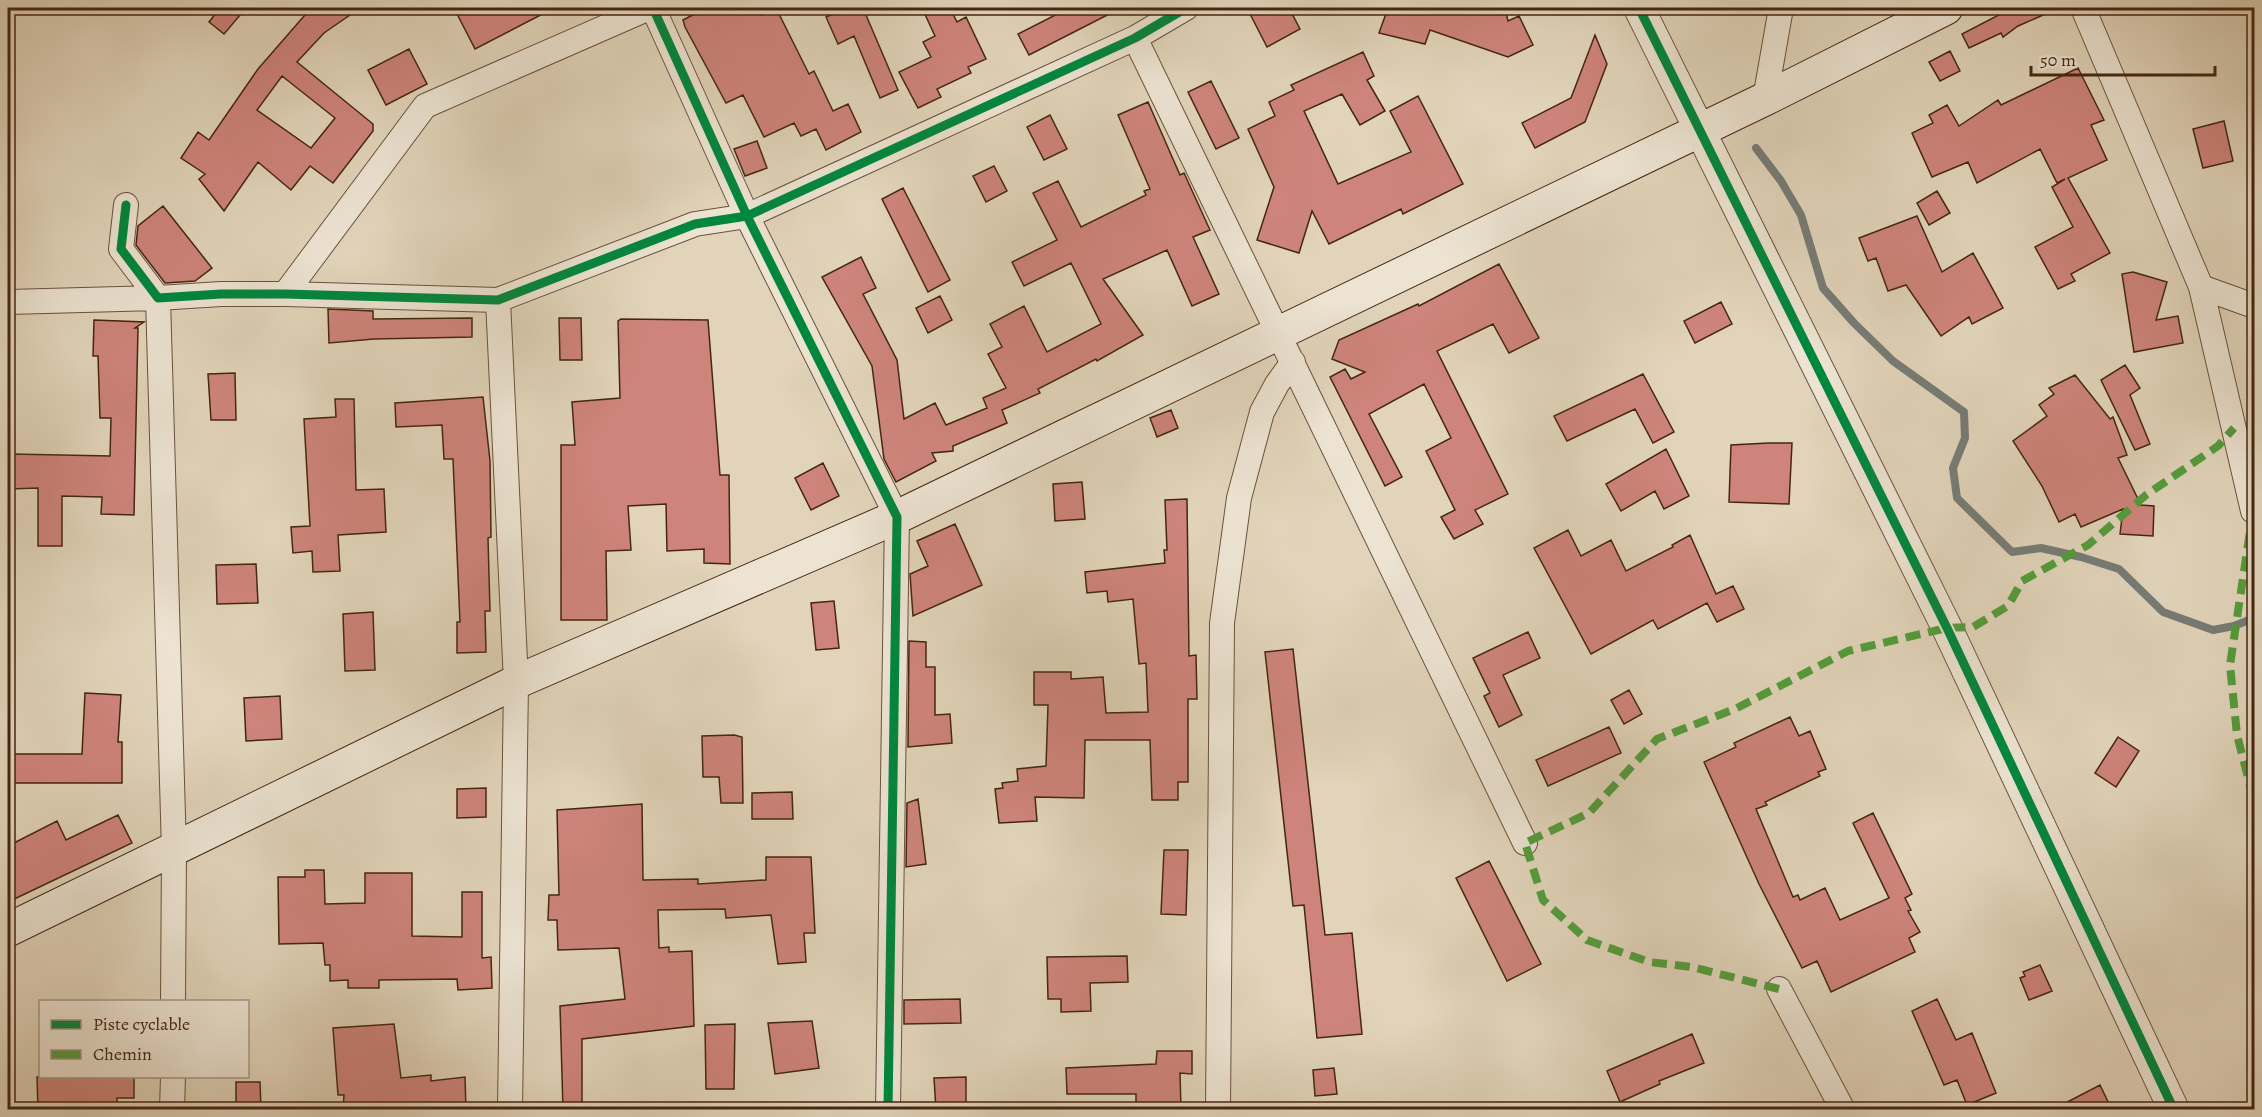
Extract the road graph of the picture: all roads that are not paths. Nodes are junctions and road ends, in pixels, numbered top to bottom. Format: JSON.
{"nodes":[{"id":1,"x":651,"y":8,"type":"edge"},
{"id":2,"x":1186,"y":8,"type":"edge"},
{"id":3,"x":1639,"y":8,"type":"edge"},
{"id":4,"x":1781,"y":8,"type":"edge"},
{"id":5,"x":1946,"y":8,"type":"edge"},
{"id":6,"x":2083,"y":8,"type":"edge"},
{"id":7,"x":1135,"y":38,"type":"junction"},
{"id":8,"x":1765,"y":99,"type":"junction"},
{"id":9,"x":1698,"y":131,"type":"junction"},
{"id":10,"x":126,"y":205,"type":"dead end"},
{"id":11,"x":747,"y":216,"type":"junction"},
{"id":12,"x":2201,"y":286,"type":"junction"},
{"id":13,"x":285,"y":294,"type":"junction"},
{"id":14,"x":158,"y":298,"type":"junction"},
{"id":15,"x":498,"y":300,"type":"junction"},
{"id":16,"x":8,"y":302,"type":"edge"},
{"id":17,"x":2254,"y":306,"type":"edge"},
{"id":18,"x":1279,"y":333,"type":"junction"},
{"id":19,"x":1293,"y":362,"type":"junction"},
{"id":20,"x":2253,"y":511,"type":"dead end"},
{"id":21,"x":897,"y":517,"type":"junction"},
{"id":22,"x":516,"y":682,"type":"junction"},
{"id":23,"x":1526,"y":843,"type":"dead end"},
{"id":24,"x":174,"y":851,"type":"junction"},
{"id":25,"x":8,"y":930,"type":"edge"},
{"id":26,"x":1779,"y":988,"type":"dead end"},
{"id":27,"x":173,"y":1000,"type":"edge"},
{"id":28,"x":172,"y":1078,"type":"edge"},
{"id":29,"x":172,"y":1110,"type":"edge"},
{"id":30,"x":510,"y":1110,"type":"edge"},
{"id":31,"x":888,"y":1110,"type":"edge"},
{"id":32,"x":1218,"y":1110,"type":"edge"},
{"id":33,"x":1843,"y":1110,"type":"edge"},
{"id":34,"x":2174,"y":1110,"type":"edge"}],
"edges":[{"from":1,"to":11,"type":"street"},
{"from":1,"to":13,"type":"street"},
{"from":2,"to":7,"type":"street"},
{"from":3,"to":9,"type":"street"},
{"from":4,"to":8,"type":"street"},
{"from":5,"to":8,"type":"main road"},
{"from":6,"to":12,"type":"street"},
{"from":7,"to":11,"type":"street"},
{"from":7,"to":18,"type":"street"},
{"from":8,"to":9,"type":"main road"},
{"from":9,"to":18,"type":"main road"},
{"from":9,"to":34,"type":"street"},
{"from":10,"to":14,"type":"street"},
{"from":11,"to":15,"type":"street"},
{"from":11,"to":21,"type":"street"},
{"from":12,"to":17,"type":"street"},
{"from":12,"to":20,"type":"street"},
{"from":13,"to":14,"type":"street"},
{"from":13,"to":15,"type":"street"},
{"from":14,"to":16,"type":"street"},
{"from":14,"to":24,"type":"street"},
{"from":15,"to":22,"type":"street"},
{"from":18,"to":19,"type":"street"},
{"from":18,"to":21,"type":"main road"},
{"from":19,"to":23,"type":"street"},
{"from":19,"to":32,"type":"street"},
{"from":21,"to":22,"type":"main road"},
{"from":21,"to":31,"type":"street"},
{"from":22,"to":24,"type":"main road"},
{"from":22,"to":30,"type":"street"},
{"from":24,"to":25,"type":"main road"},
{"from":24,"to":27,"type":"street"},
{"from":26,"to":33,"type":"street"},
{"from":28,"to":29,"type":"street"}]}
